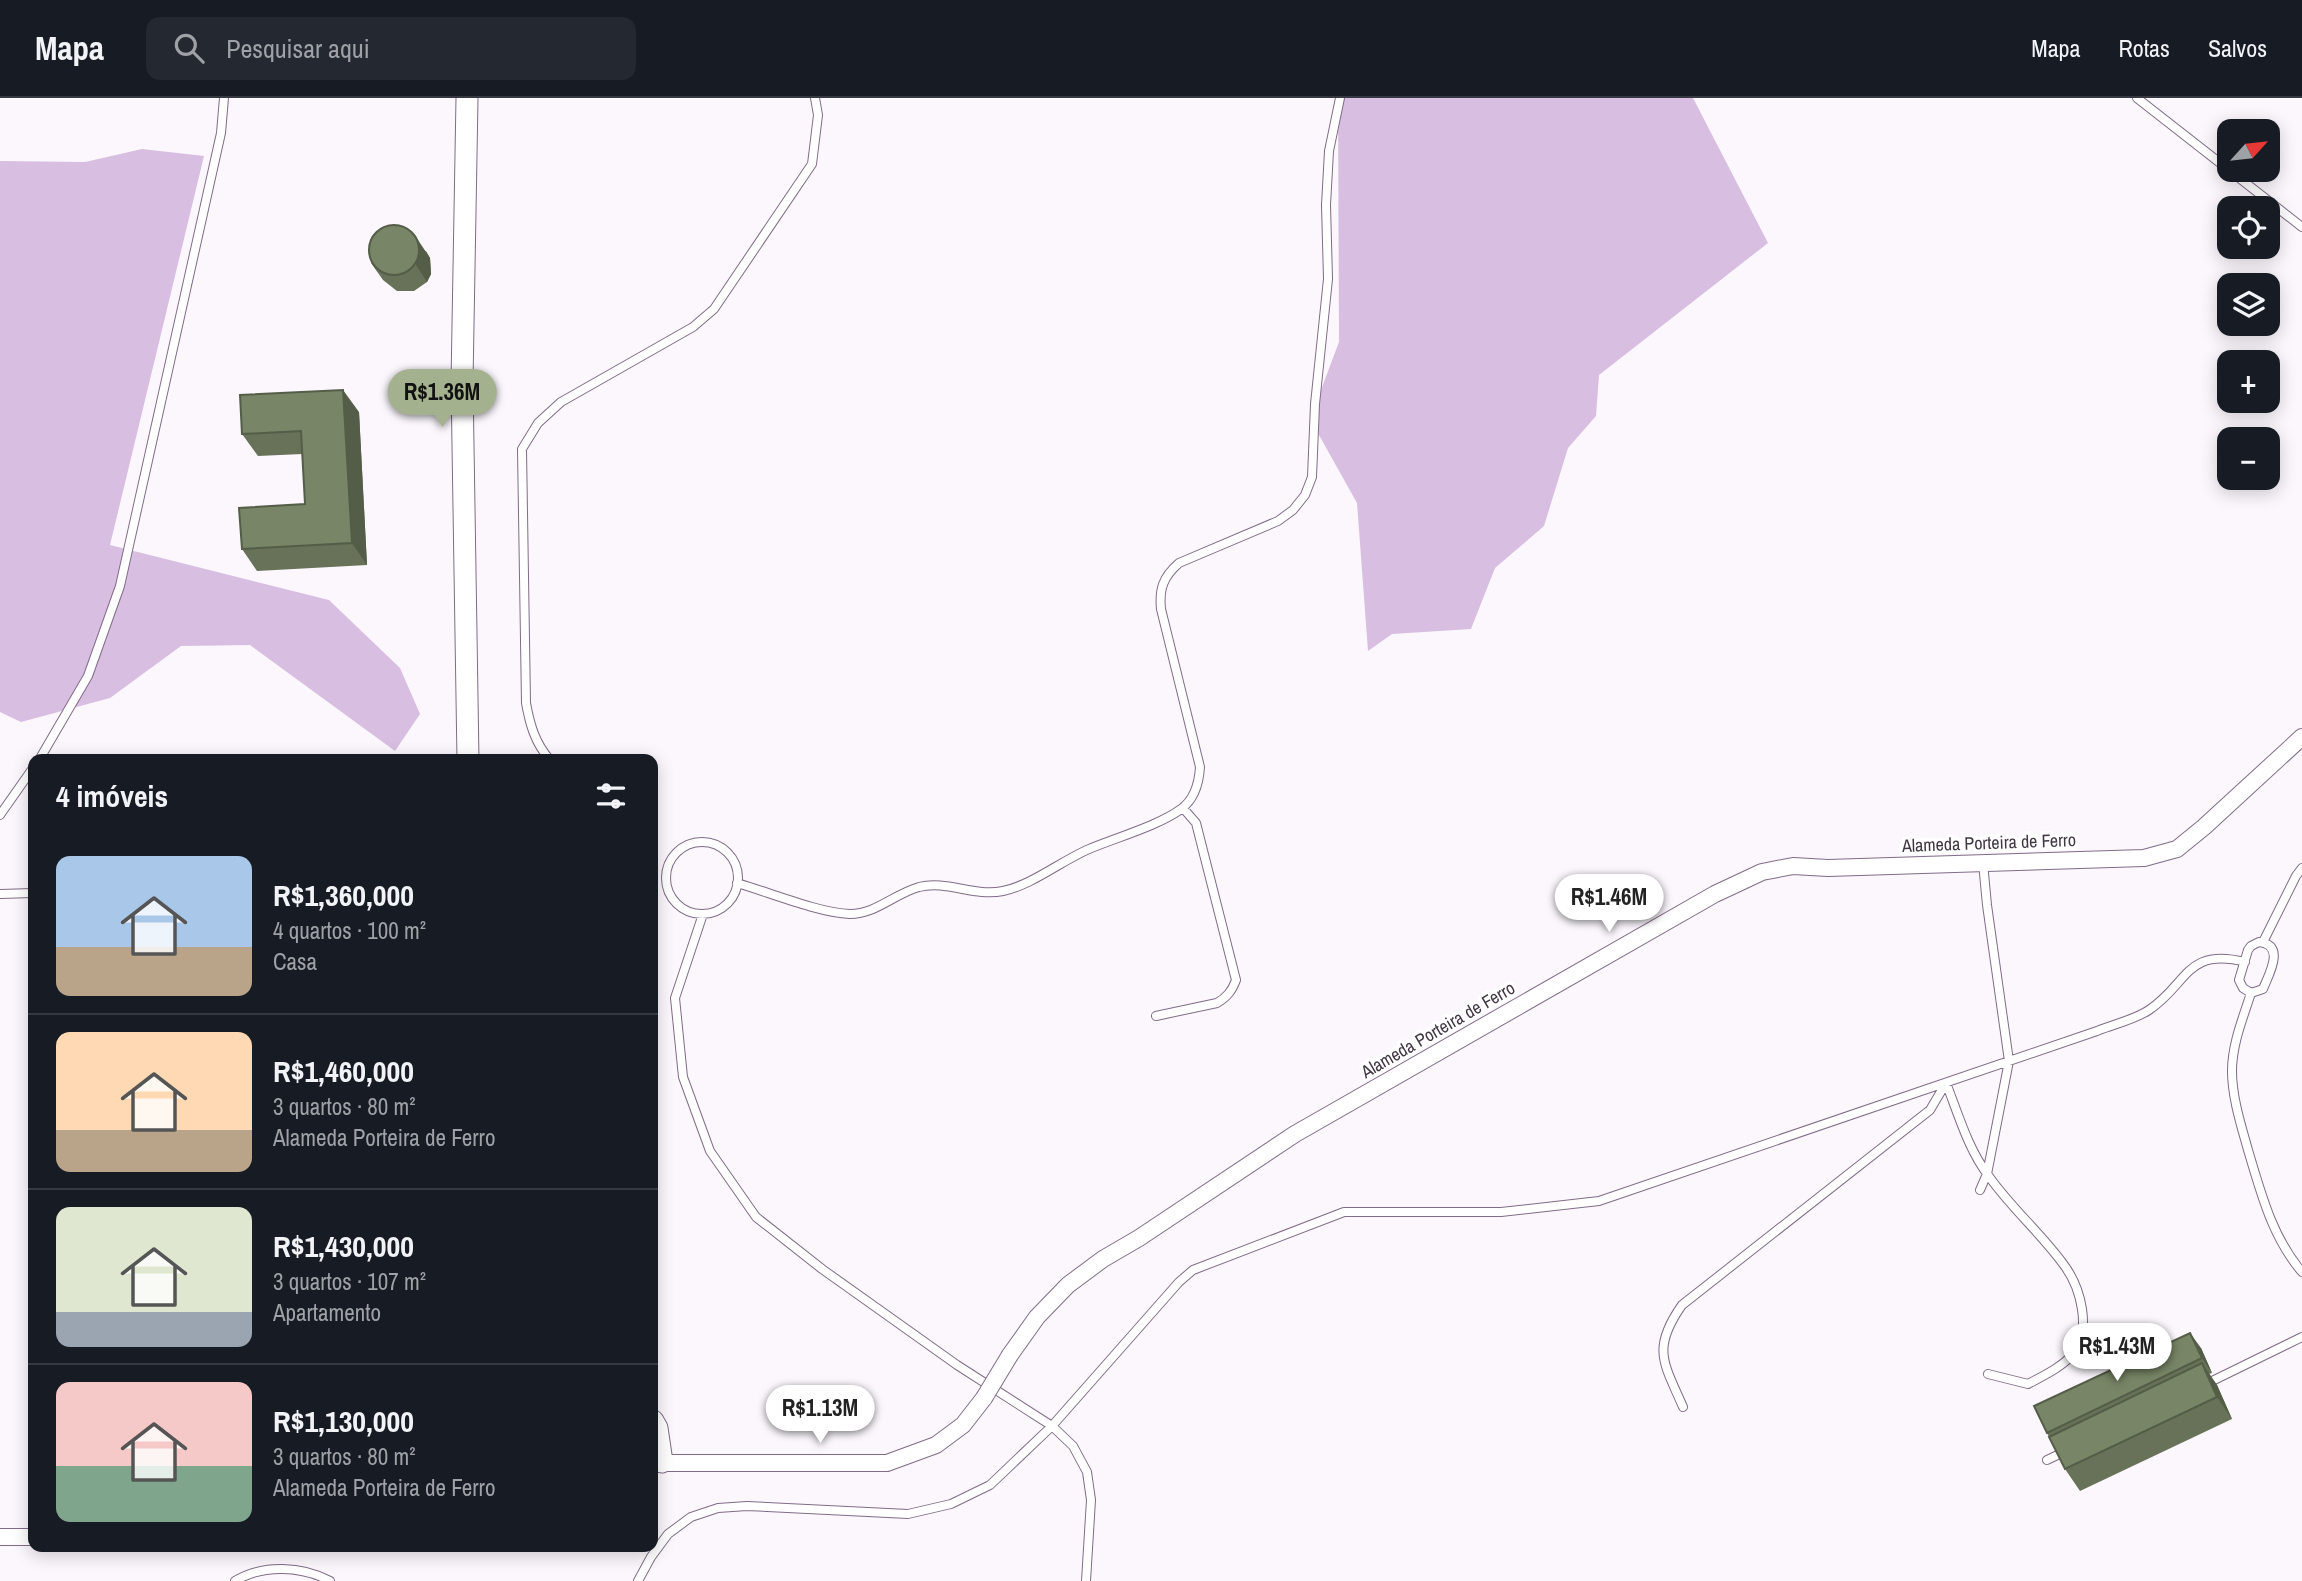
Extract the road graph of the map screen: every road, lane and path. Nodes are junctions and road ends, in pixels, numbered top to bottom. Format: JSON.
{"nodes":[{"id":1,"x":224,"y":98,"type":"edge"},
{"id":2,"x":467,"y":98,"type":"edge"},
{"id":3,"x":815,"y":98,"type":"edge"},
{"id":4,"x":1340,"y":98,"type":"edge"},
{"id":5,"x":2137,"y":98,"type":"edge"},
{"id":6,"x":2302,"y":227,"type":"edge"},
{"id":7,"x":2302,"y":737,"type":"edge"},
{"id":8,"x":42,"y":754,"type":"edge"},
{"id":9,"x":468,"y":754,"type":"edge"},
{"id":10,"x":545,"y":754,"type":"edge"},
{"id":11,"x":28,"y":775,"type":"edge"},
{"id":12,"x":1183,"y":808,"type":"junction"},
{"id":13,"x":0,"y":815,"type":"edge"},
{"id":14,"x":1983,"y":863,"type":"junction"},
{"id":15,"x":2302,"y":869,"type":"edge"},
{"id":16,"x":737,"y":883,"type":"junction"},
{"id":17,"x":28,"y":893,"type":"edge"},
{"id":18,"x":0,"y":894,"type":"edge"},
{"id":19,"x":703,"y":914,"type":"junction"},
{"id":20,"x":2263,"y":942,"type":"junction"},
{"id":21,"x":2245,"y":962,"type":"junction"},
{"id":22,"x":2251,"y":993,"type":"junction"},
{"id":23,"x":1156,"y":1016,"type":"dead end"},
{"id":24,"x":2010,"y":1061,"type":"junction"},
{"id":25,"x":1946,"y":1083,"type":"junction"},
{"id":26,"x":1987,"y":1174,"type":"junction"},
{"id":27,"x":1980,"y":1189,"type":"dead end"},
{"id":28,"x":2302,"y":1272,"type":"edge"},
{"id":29,"x":2302,"y":1337,"type":"edge"},
{"id":30,"x":1988,"y":1374,"type":"dead end"},
{"id":31,"x":2197,"y":1388,"type":"edge"},
{"id":32,"x":1683,"y":1406,"type":"dead end"},
{"id":33,"x":1052,"y":1426,"type":"junction"},
{"id":34,"x":2072,"y":1448,"type":"edge"},
{"id":35,"x":2047,"y":1460,"type":"dead end"},
{"id":36,"x":658,"y":1462,"type":"edge"},
{"id":37,"x":0,"y":1537,"type":"edge"},
{"id":38,"x":28,"y":1537,"type":"edge"},
{"id":39,"x":658,"y":1548,"type":"edge"},
{"id":40,"x":655,"y":1552,"type":"edge"},
{"id":41,"x":235,"y":1581,"type":"edge"},
{"id":42,"x":330,"y":1581,"type":"edge"},
{"id":43,"x":638,"y":1581,"type":"edge"},
{"id":44,"x":1086,"y":1581,"type":"edge"}],
"edges":[{"from":1,"to":8,"type":"lane"},
{"from":2,"to":9,"type":"street"},
{"from":3,"to":10,"type":"lane"},
{"from":4,"to":12,"type":"lane"},
{"from":5,"to":6,"type":"lane"},
{"from":7,"to":14,"type":"street","name":"Alameda Porteira de Ferro"},
{"from":11,"to":13,"type":"lane"},
{"from":12,"to":16,"type":"lane"},
{"from":12,"to":23,"type":"lane"},
{"from":14,"to":24,"type":"lane"},
{"from":14,"to":36,"type":"street","name":"Alameda Porteira de Ferro","bridge":true},
{"from":15,"to":20,"type":"lane"},
{"from":16,"to":19,"type":"lane"},
{"from":16,"to":19,"type":"lane"},
{"from":17,"to":18,"type":"lane"},
{"from":19,"to":33,"type":"lane"},
{"from":20,"to":21,"type":"lane"},
{"from":20,"to":22,"type":"lane"},
{"from":21,"to":22,"type":"lane"},
{"from":21,"to":24,"type":"lane"},
{"from":22,"to":28,"type":"lane"},
{"from":24,"to":25,"type":"lane"},
{"from":24,"to":26,"type":"lane"},
{"from":25,"to":26,"type":"lane"},
{"from":25,"to":32,"type":"lane"},
{"from":25,"to":33,"type":"lane"},
{"from":26,"to":27,"type":"lane"},
{"from":26,"to":30,"type":"lane"},
{"from":29,"to":31,"type":"lane"},
{"from":33,"to":39,"type":"lane"},
{"from":33,"to":44,"type":"lane"},
{"from":34,"to":35,"type":"lane"},
{"from":37,"to":38,"type":"street"},
{"from":40,"to":43,"type":"lane"},
{"from":41,"to":42,"type":"lane"}]}
